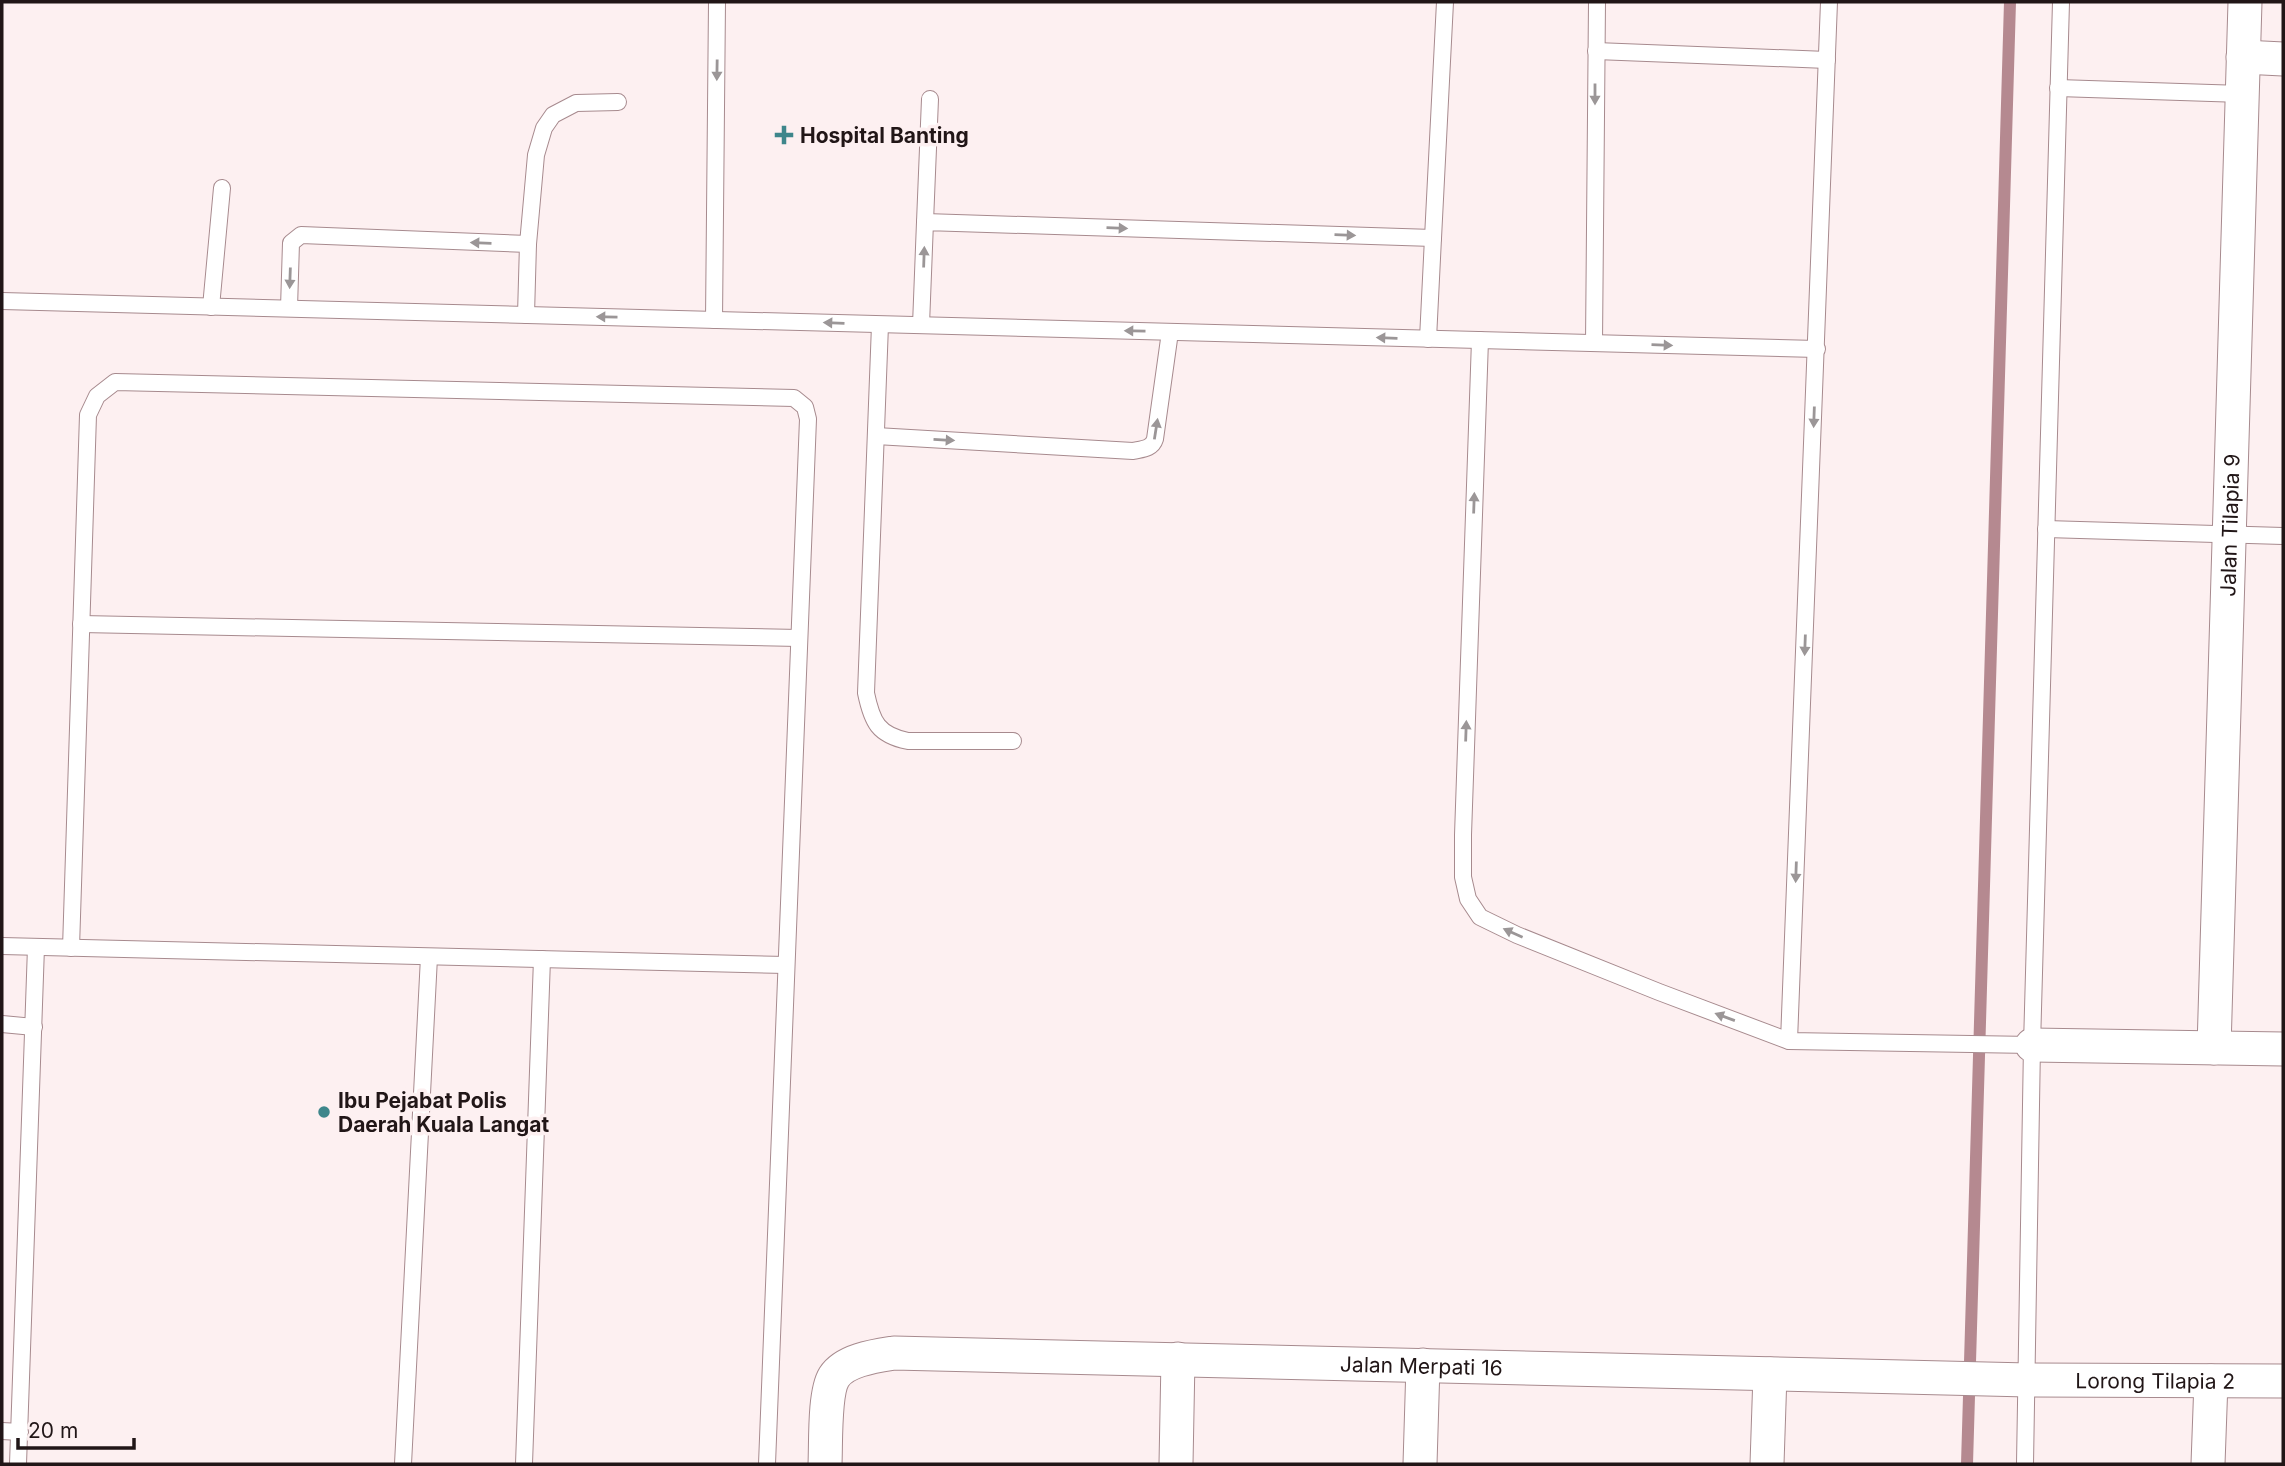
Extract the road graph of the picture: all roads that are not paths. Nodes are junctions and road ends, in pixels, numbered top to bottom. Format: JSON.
{"nodes":[{"id":1,"x":718,"y":2,"type":"edge"},
{"id":2,"x":1445,"y":2,"type":"edge"},
{"id":3,"x":1597,"y":2,"type":"edge"},
{"id":4,"x":1829,"y":2,"type":"edge"},
{"id":5,"x":2061,"y":2,"type":"edge"},
{"id":6,"x":2245,"y":2,"type":"edge"},
{"id":7,"x":1596,"y":51,"type":"junction"},
{"id":8,"x":2243,"y":57,"type":"junction"},
{"id":9,"x":2283,"y":59,"type":"edge"},
{"id":10,"x":1827,"y":60,"type":"junction"},
{"id":11,"x":2058,"y":88,"type":"junction"},
{"id":12,"x":2242,"y":94,"type":"junction"},
{"id":13,"x":930,"y":99,"type":"dead end"},
{"id":14,"x":618,"y":102,"type":"dead end"},
{"id":15,"x":222,"y":188,"type":"dead end"},
{"id":16,"x":925,"y":222,"type":"junction"},
{"id":17,"x":1433,"y":238,"type":"junction"},
{"id":18,"x":528,"y":244,"type":"junction"},
{"id":19,"x":2,"y":301,"type":"edge"},
{"id":20,"x":211,"y":307,"type":"junction"},
{"id":21,"x":289,"y":309,"type":"junction"},
{"id":22,"x":526,"y":315,"type":"junction"},
{"id":23,"x":714,"y":320,"type":"junction"},
{"id":24,"x":880,"y":325,"type":"junction"},
{"id":25,"x":921,"y":325,"type":"junction"},
{"id":26,"x":1170,"y":332,"type":"junction"},
{"id":27,"x":1428,"y":339,"type":"junction"},
{"id":28,"x":1480,"y":340,"type":"junction"},
{"id":29,"x":1594,"y":343,"type":"junction"},
{"id":30,"x":1817,"y":349,"type":"junction"},
{"id":31,"x":876,"y":436,"type":"junction"},
{"id":32,"x":2046,"y":529,"type":"junction"},
{"id":33,"x":2229,"y":534,"type":"junction"},
{"id":34,"x":2283,"y":536,"type":"edge"},
{"id":35,"x":81,"y":624,"type":"junction"},
{"id":36,"x":799,"y":638,"type":"junction"},
{"id":37,"x":1013,"y":741,"type":"dead end"},
{"id":38,"x":2,"y":946,"type":"edge"},
{"id":39,"x":36,"y":947,"type":"junction"},
{"id":40,"x":71,"y":948,"type":"junction"},
{"id":41,"x":429,"y":957,"type":"junction"},
{"id":42,"x":542,"y":959,"type":"junction"},
{"id":43,"x":786,"y":965,"type":"junction"},
{"id":44,"x":2,"y":1024,"type":"edge"},
{"id":45,"x":34,"y":1027,"type":"junction"},
{"id":46,"x":1789,"y":1041,"type":"junction"},
{"id":47,"x":2032,"y":1045,"type":"junction"},
{"id":48,"x":2214,"y":1048,"type":"junction"},
{"id":49,"x":2283,"y":1049,"type":"edge"},
{"id":50,"x":1178,"y":1359,"type":"junction"},
{"id":51,"x":1423,"y":1365,"type":"junction"},
{"id":52,"x":1770,"y":1374,"type":"junction"},
{"id":53,"x":2028,"y":1380,"type":"junction"},
{"id":54,"x":2211,"y":1381,"type":"junction"},
{"id":55,"x":2283,"y":1381,"type":"edge"},
{"id":56,"x":2,"y":1431,"type":"edge"},
{"id":57,"x":19,"y":1432,"type":"junction"},
{"id":58,"x":18,"y":1464,"type":"edge"},
{"id":59,"x":403,"y":1464,"type":"edge"},
{"id":60,"x":524,"y":1464,"type":"edge"},
{"id":61,"x":767,"y":1464,"type":"edge"},
{"id":62,"x":825,"y":1464,"type":"edge"},
{"id":63,"x":1176,"y":1464,"type":"edge"},
{"id":64,"x":1420,"y":1464,"type":"edge"},
{"id":65,"x":1767,"y":1464,"type":"edge"},
{"id":66,"x":2025,"y":1464,"type":"edge"},
{"id":67,"x":2208,"y":1464,"type":"edge"}],
"edges":[{"from":1,"to":23,"type":"lane","one_way":true},
{"from":2,"to":17,"type":"lane"},
{"from":3,"to":7,"type":"lane"},
{"from":4,"to":10,"type":"lane"},
{"from":5,"to":11,"type":"lane"},
{"from":6,"to":8,"type":"street","name":"Jalan Tilapia 9"},
{"from":7,"to":10,"type":"lane"},
{"from":7,"to":29,"type":"lane","one_way":true},
{"from":8,"to":9,"type":"street"},
{"from":8,"to":12,"type":"street","name":"Jalan Tilapia 9"},
{"from":10,"to":30,"type":"lane"},
{"from":11,"to":12,"type":"lane"},
{"from":11,"to":32,"type":"lane"},
{"from":12,"to":33,"type":"street","name":"Jalan Tilapia 9"},
{"from":13,"to":16,"type":"lane"},
{"from":14,"to":18,"type":"lane"},
{"from":15,"to":20,"type":"lane"},
{"from":16,"to":17,"type":"lane","one_way":true},
{"from":25,"to":16,"type":"lane","one_way":true},
{"from":17,"to":27,"type":"lane"},
{"from":18,"to":21,"type":"lane","one_way":true},
{"from":18,"to":22,"type":"lane"},
{"from":19,"to":20,"type":"lane"},
{"from":20,"to":21,"type":"lane"},
{"from":21,"to":22,"type":"lane"},
{"from":23,"to":22,"type":"lane","one_way":true},
{"from":24,"to":23,"type":"lane","one_way":true},
{"from":24,"to":25,"type":"lane"},
{"from":24,"to":31,"type":"lane"},
{"from":26,"to":25,"type":"lane","one_way":true},
{"from":27,"to":26,"type":"lane","one_way":true},
{"from":31,"to":26,"type":"lane","one_way":true},
{"from":27,"to":28,"type":"lane"},
{"from":28,"to":29,"type":"lane"},
{"from":46,"to":28,"type":"lane","one_way":true},
{"from":29,"to":30,"type":"lane","one_way":true},
{"from":30,"to":46,"type":"lane","one_way":true},
{"from":31,"to":37,"type":"lane"},
{"from":32,"to":33,"type":"lane"},
{"from":32,"to":47,"type":"lane"},
{"from":33,"to":34,"type":"lane"},
{"from":33,"to":48,"type":"street","name":"Jalan Tilapia 9"},
{"from":35,"to":36,"type":"lane"},
{"from":35,"to":36,"type":"lane"},
{"from":35,"to":40,"type":"lane"},
{"from":36,"to":43,"type":"lane"},
{"from":38,"to":39,"type":"lane"},
{"from":39,"to":40,"type":"lane"},
{"from":39,"to":45,"type":"lane"},
{"from":40,"to":41,"type":"lane"},
{"from":41,"to":42,"type":"lane"},
{"from":41,"to":59,"type":"lane"},
{"from":42,"to":43,"type":"lane"},
{"from":42,"to":60,"type":"lane"},
{"from":43,"to":61,"type":"lane"},
{"from":44,"to":45,"type":"lane"},
{"from":45,"to":57,"type":"lane"},
{"from":46,"to":47,"type":"lane"},
{"from":47,"to":48,"type":"street"},
{"from":47,"to":53,"type":"lane"},
{"from":48,"to":49,"type":"street"},
{"from":50,"to":51,"type":"street","name":"Jalan Merpati 16"},
{"from":50,"to":62,"type":"street","name":"Jalan Merpati 16"},
{"from":50,"to":63,"type":"street"},
{"from":51,"to":52,"type":"street","name":"Jalan Merpati 16"},
{"from":51,"to":64,"type":"street"},
{"from":52,"to":53,"type":"street","name":"Jalan Merpati 16"},
{"from":52,"to":65,"type":"street"},
{"from":53,"to":54,"type":"street","name":"Lorong Tilapia 2"},
{"from":53,"to":66,"type":"lane"},
{"from":54,"to":55,"type":"street","name":"Lorong Tilapia 2"},
{"from":54,"to":67,"type":"street"},
{"from":56,"to":57,"type":"lane"},
{"from":57,"to":58,"type":"lane"}]}
